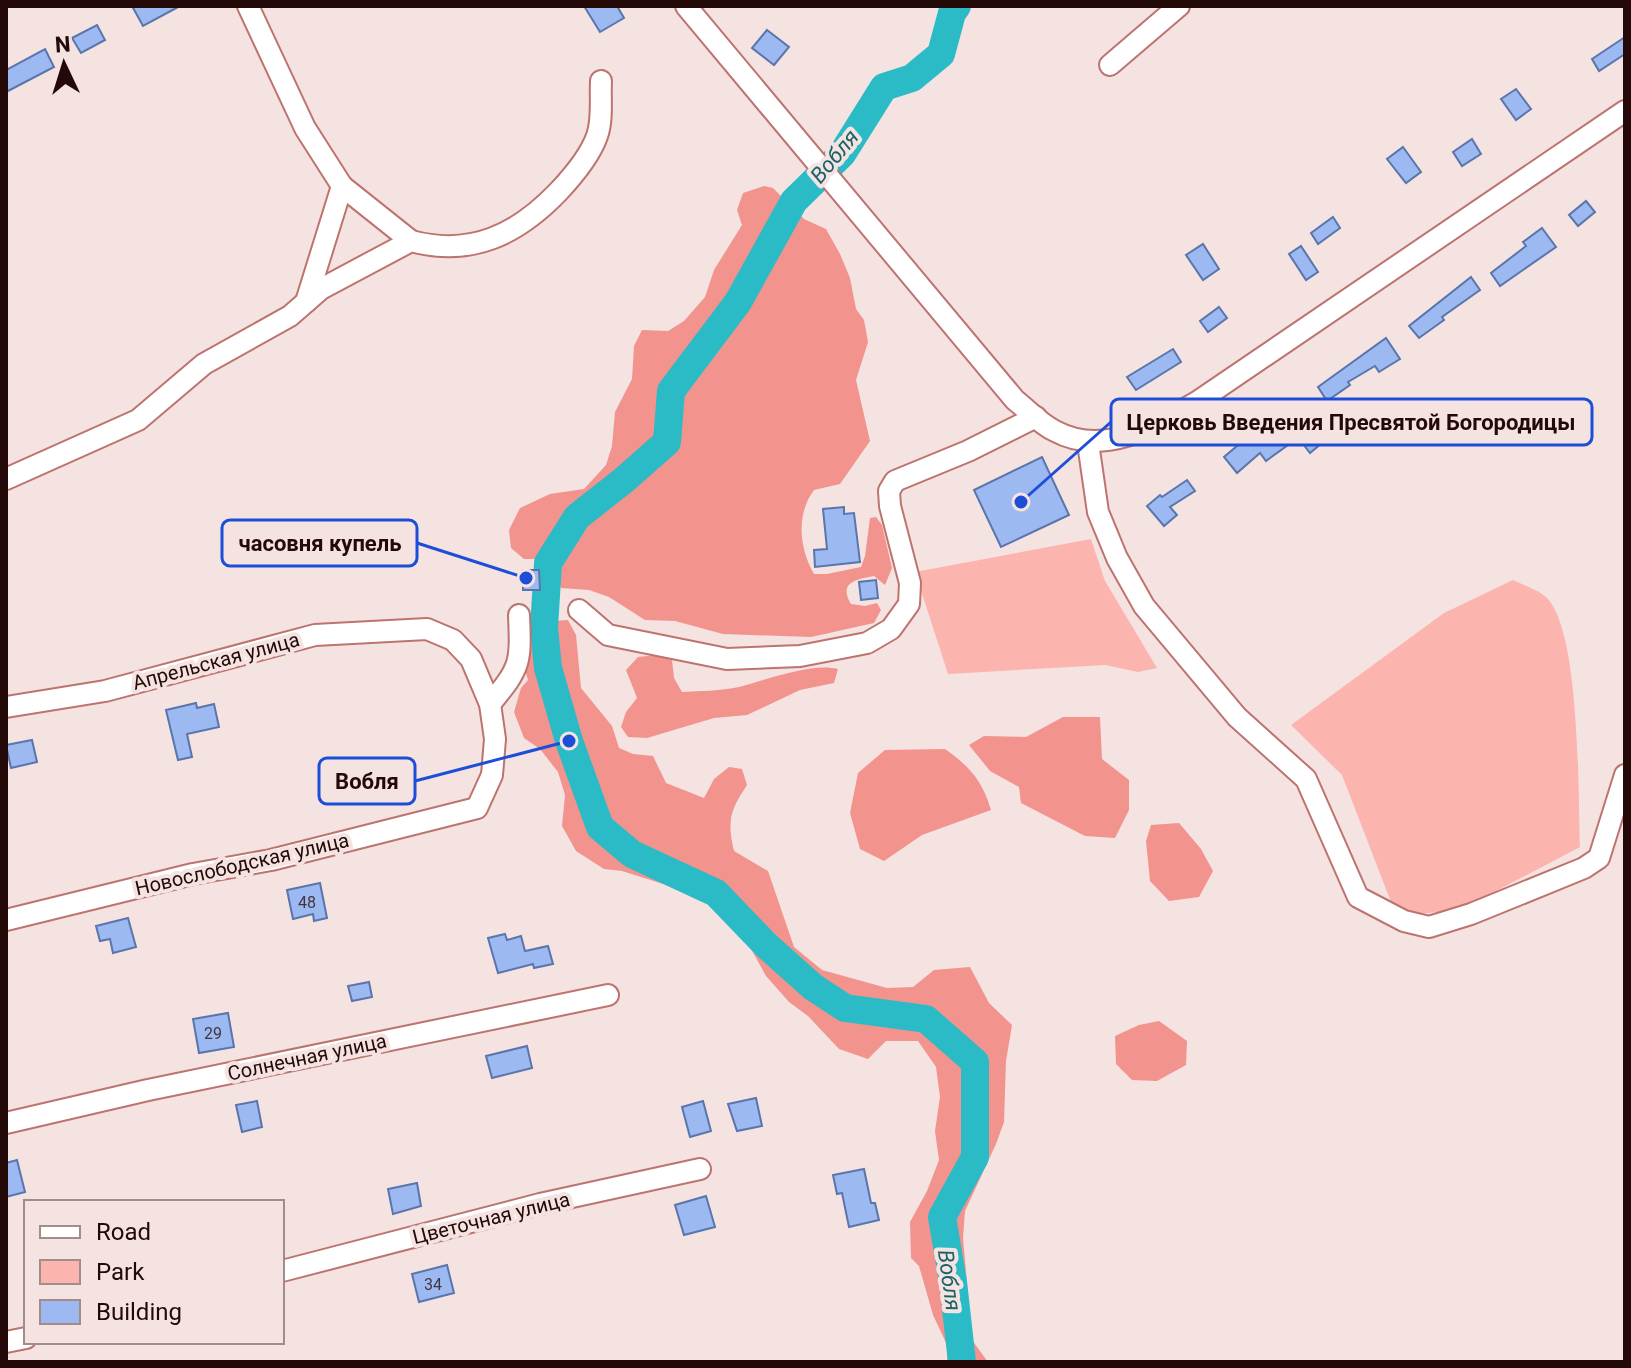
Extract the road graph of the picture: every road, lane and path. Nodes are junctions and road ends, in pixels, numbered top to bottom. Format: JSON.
{"nodes":[{"id":1,"x":248,"y":6,"type":"edge"},
{"id":2,"x":686,"y":6,"type":"edge"},
{"id":3,"x":1179,"y":6,"type":"edge"},
{"id":4,"x":1110,"y":65,"type":"dead end"},
{"id":5,"x":601,"y":81,"type":"dead end"},
{"id":6,"x":1625,"y":111,"type":"edge"},
{"id":7,"x":342,"y":186,"type":"junction"},
{"id":8,"x":411,"y":241,"type":"junction"},
{"id":9,"x":306,"y":302,"type":"junction"},
{"id":10,"x":1036,"y":417,"type":"junction"},
{"id":11,"x":1088,"y":443,"type":"junction"},
{"id":12,"x":6,"y":479,"type":"edge"},
{"id":13,"x":579,"y":610,"type":"dead end"},
{"id":14,"x":519,"y":615,"type":"dead end"},
{"id":15,"x":490,"y":704,"type":"junction"},
{"id":16,"x":6,"y":707,"type":"edge"},
{"id":17,"x":1625,"y":775,"type":"edge"},
{"id":18,"x":6,"y":920,"type":"edge"},
{"id":19,"x":608,"y":995,"type":"dead end"},
{"id":20,"x":6,"y":1123,"type":"edge"},
{"id":21,"x":700,"y":1169,"type":"dead end"},
{"id":22,"x":284,"y":1270,"type":"edge"}],
"edges":[{"from":1,"to":7,"type":"street"},
{"from":2,"to":10,"type":"street"},
{"from":3,"to":4,"type":"street"},
{"from":5,"to":8,"type":"street"},
{"from":6,"to":11,"type":"street"},
{"from":7,"to":8,"type":"street"},
{"from":7,"to":9,"type":"street"},
{"from":8,"to":9,"type":"street"},
{"from":9,"to":12,"type":"street"},
{"from":10,"to":11,"type":"street"},
{"from":10,"to":13,"type":"street"},
{"from":11,"to":17,"type":"street"},
{"from":14,"to":15,"type":"street"},
{"from":15,"to":16,"type":"street","name":"Апрельская улица"},
{"from":15,"to":18,"type":"street","name":"Новослободская улица"},
{"from":19,"to":20,"type":"street","name":"Солнечная улица"},
{"from":21,"to":22,"type":"street","name":"Цветочная улица"}]}
